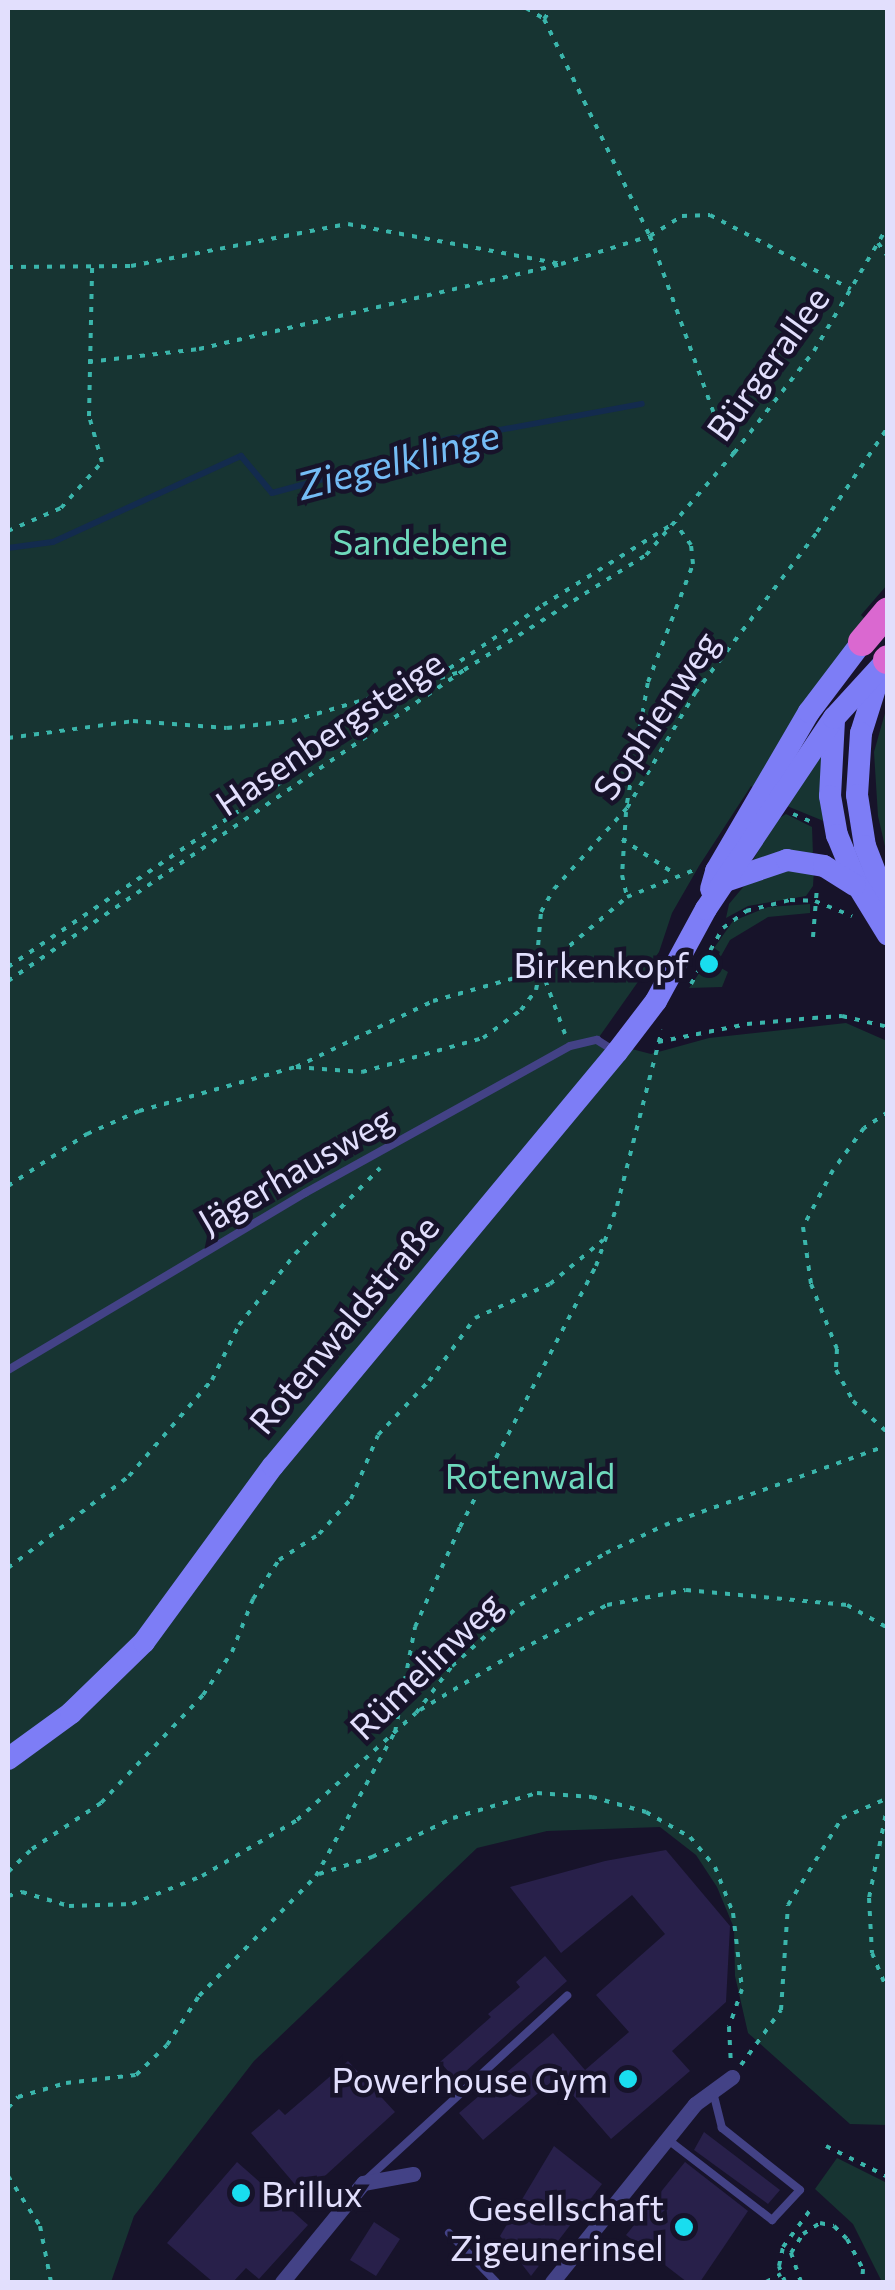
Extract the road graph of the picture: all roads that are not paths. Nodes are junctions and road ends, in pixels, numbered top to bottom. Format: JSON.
{"nodes":[{"id":1,"x":888,"y":612,"type":"edge"},
{"id":2,"x":862,"y":642,"type":"junction"},
{"id":3,"x":887,"y":659,"type":"edge"},
{"id":4,"x":834,"y":718,"type":"junction"},
{"id":5,"x":728,"y":880,"type":"junction"},
{"id":6,"x":858,"y":886,"type":"junction"},
{"id":7,"x":888,"y":905,"type":"edge"},
{"id":8,"x":706,"y":909,"type":"junction"},
{"id":9,"x":888,"y":934,"type":"edge"},
{"id":10,"x":617,"y":1052,"type":"junction"},
{"id":11,"x":8,"y":1370,"type":"edge"},
{"id":12,"x":8,"y":1759,"type":"edge"},
{"id":13,"x":567,"y":1996,"type":"dead end"},
{"id":14,"x":732,"y":2077,"type":"road end"},
{"id":15,"x":713,"y":2091,"type":"junction"},
{"id":16,"x":667,"y":2139,"type":"junction"},
{"id":17,"x":412,"y":2174,"type":"dead end"},
{"id":18,"x":363,"y":2183,"type":"junction"},
{"id":19,"x":449,"y":2233,"type":"dead end"},
{"id":20,"x":282,"y":2282,"type":"edge"},
{"id":21,"x":496,"y":2282,"type":"edge"},
{"id":22,"x":552,"y":2282,"type":"edge"}],
"edges":[{"from":1,"to":2,"type":"highway","name":"Rotenwaldstraße"},
{"from":2,"to":4,"type":"main road"},
{"from":2,"to":8,"type":"main road","name":"Rotenwaldstraße"},
{"from":3,"to":4,"type":"main road","name":"Rotenwaldstraße"},
{"from":3,"to":7,"type":"main road","name":"Rotenwaldstraße"},
{"from":4,"to":5,"type":"main road","name":"Rotenwaldstraße"},
{"from":4,"to":6,"type":"main road"},
{"from":5,"to":6,"type":"main road"},
{"from":5,"to":8,"type":"main road","name":"Rotenwaldstraße"},
{"from":6,"to":9,"type":"main road"},
{"from":8,"to":10,"type":"main road","name":"Rotenwaldstraße"},
{"from":10,"to":11,"type":"lane","name":"Jägerhausweg"},
{"from":10,"to":12,"type":"main road","name":"Rotenwaldstraße"},
{"from":13,"to":18,"type":"lane"},
{"from":14,"to":15,"type":"street"},
{"from":15,"to":16,"type":"street"},
{"from":15,"to":16,"type":"lane"},
{"from":16,"to":22,"type":"street"},
{"from":17,"to":18,"type":"street"},
{"from":18,"to":20,"type":"street"},
{"from":19,"to":21,"type":"lane"}]}
